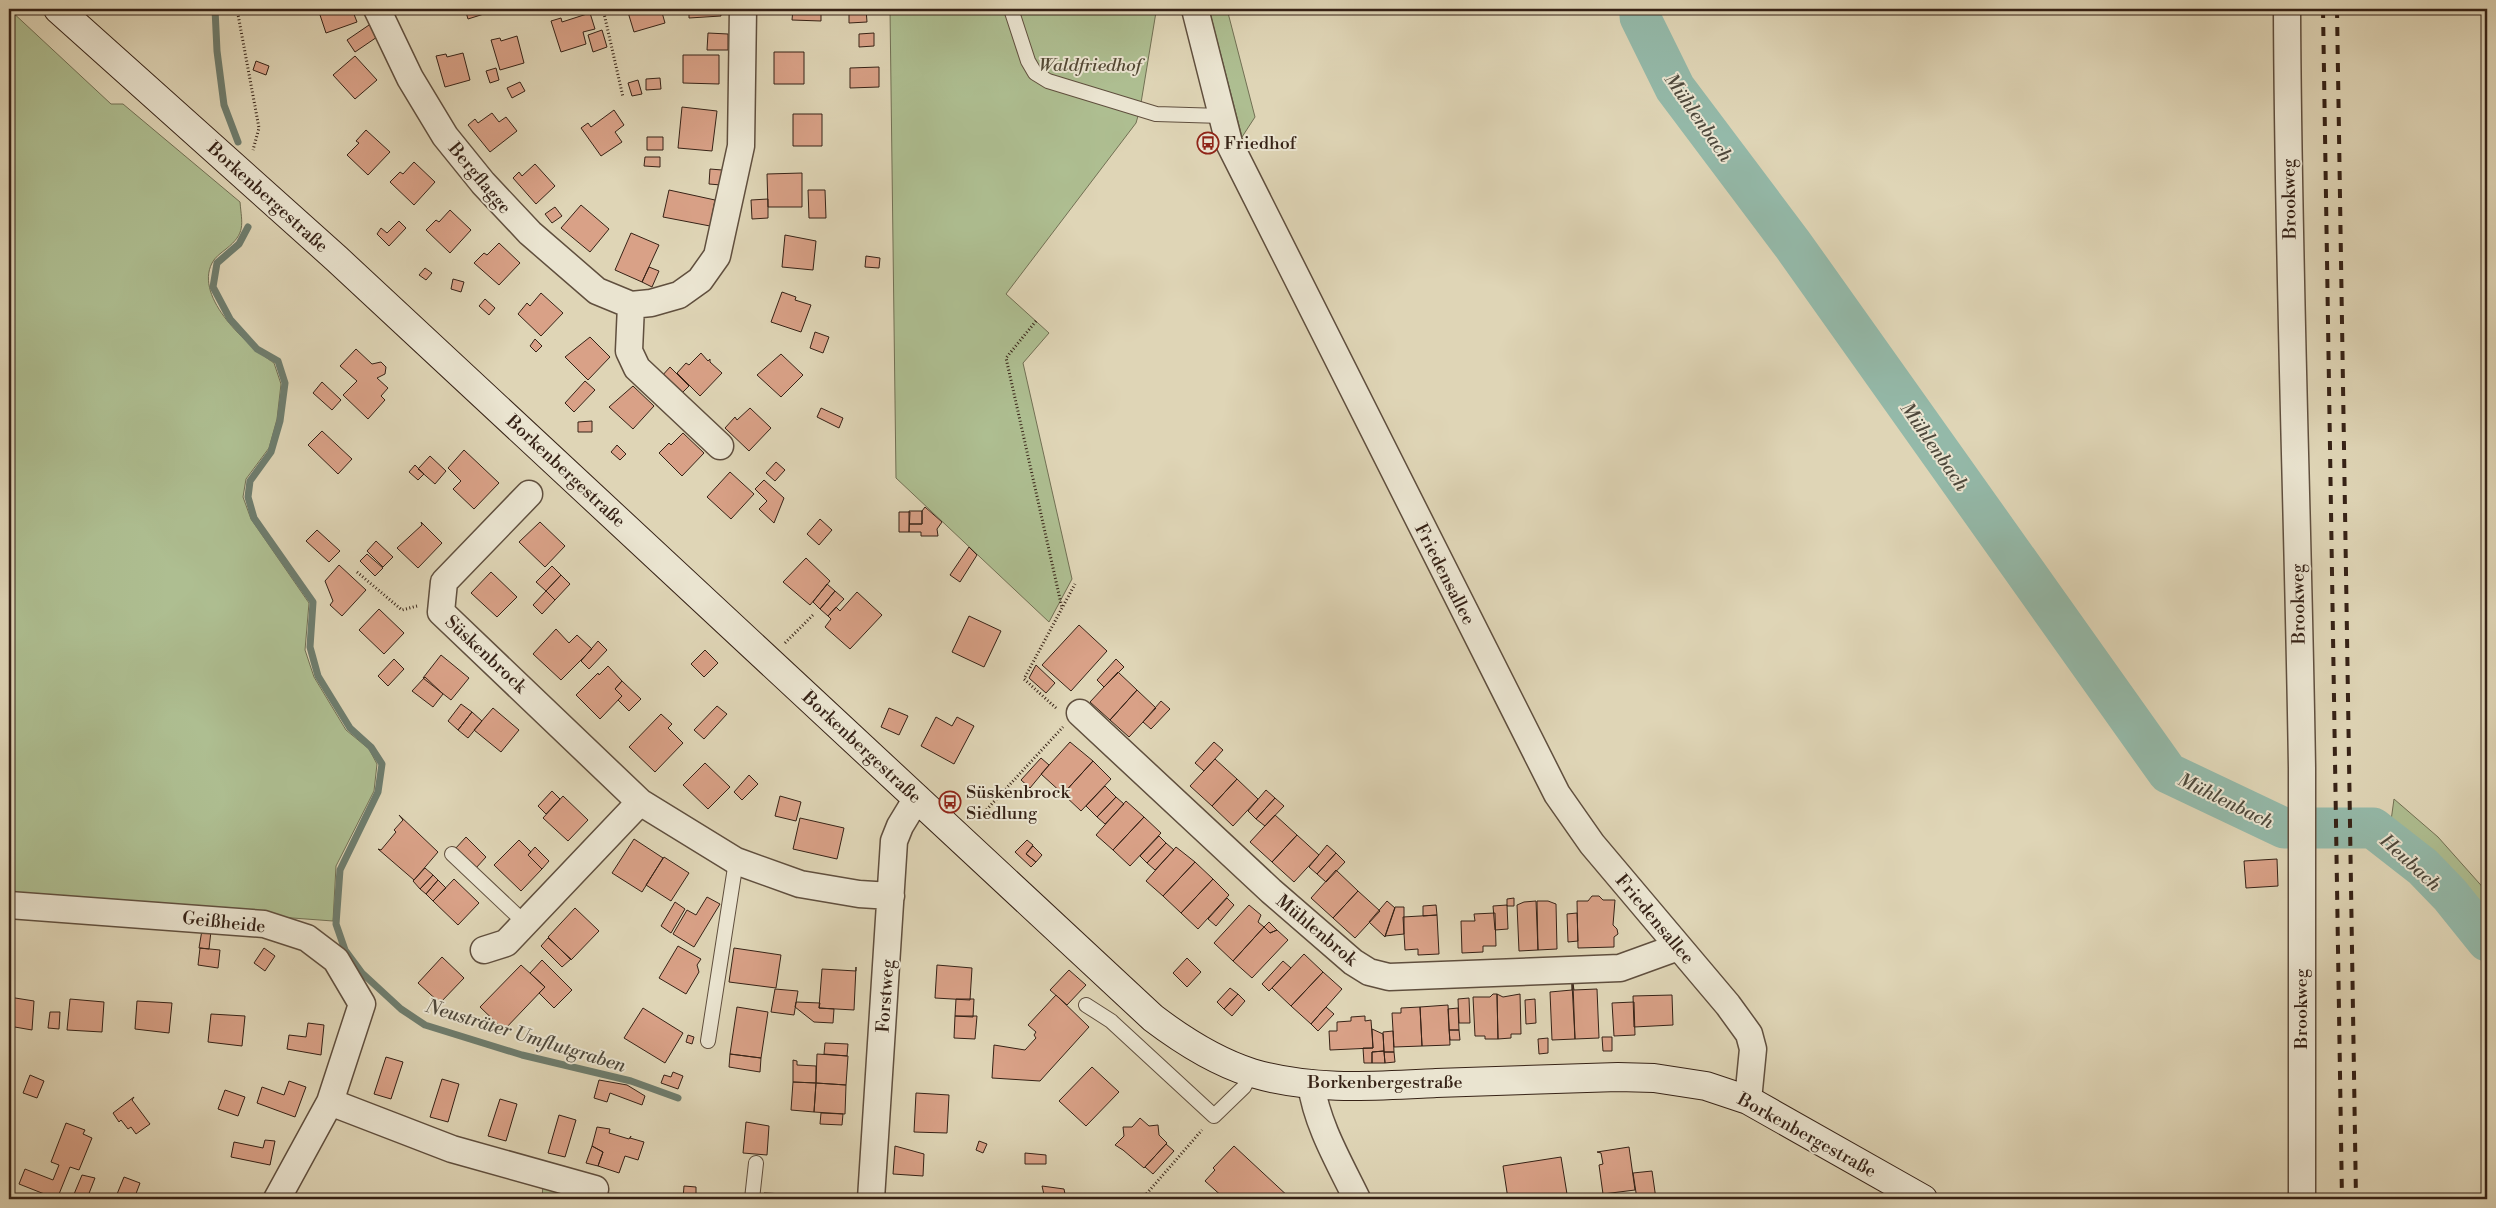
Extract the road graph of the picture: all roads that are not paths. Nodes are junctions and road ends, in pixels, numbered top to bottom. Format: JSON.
{"nodes":[{"id":1,"x":58,"y":9,"type":"edge"},
{"id":2,"x":377,"y":9,"type":"edge"},
{"id":3,"x":743,"y":9,"type":"edge"},
{"id":4,"x":1011,"y":9,"type":"edge"},
{"id":5,"x":1195,"y":9,"type":"edge"},
{"id":6,"x":2287,"y":9,"type":"edge"},
{"id":7,"x":1222,"y":116,"type":"junction"},
{"id":8,"x":631,"y":305,"type":"junction"},
{"id":9,"x":720,"y":446,"type":"dead end"},
{"id":10,"x":529,"y":494,"type":"dead end"},
{"id":11,"x":1071,"y":716,"type":"road end"},
{"id":12,"x":917,"y":798,"type":"junction"},
{"id":13,"x":640,"y":802,"type":"junction"},
{"id":14,"x":452,"y":854,"type":"dead end"},
{"id":15,"x":736,"y":861,"type":"junction"},
{"id":16,"x":892,"y":896,"type":"junction"},
{"id":17,"x":9,"y":905,"type":"edge"},
{"id":18,"x":525,"y":923,"type":"junction"},
{"id":19,"x":1678,"y":946,"type":"junction"},
{"id":20,"x":484,"y":950,"type":"dead end"},
{"id":21,"x":1086,"y":1005,"type":"dead end"},
{"id":22,"x":708,"y":1041,"type":"dead end"},
{"id":23,"x":1252,"y":1072,"type":"junction"},
{"id":24,"x":1310,"y":1084,"type":"junction"},
{"id":25,"x":1748,"y":1100,"type":"junction"},
{"id":26,"x":330,"y":1102,"type":"junction"},
{"id":27,"x":756,"y":1163,"type":"dead end"},
{"id":28,"x":595,"y":1189,"type":"dead end"},
{"id":29,"x":277,"y":1199,"type":"edge"},
{"id":30,"x":752,"y":1199,"type":"edge"},
{"id":31,"x":871,"y":1199,"type":"edge"},
{"id":32,"x":1357,"y":1199,"type":"edge"},
{"id":33,"x":1923,"y":1199,"type":"edge"},
{"id":34,"x":2302,"y":1199,"type":"edge"}],
"edges":[{"from":1,"to":12,"type":"street","name":"Borkenbergestraße"},
{"from":2,"to":8,"type":"street","name":"Bergflagge"},
{"from":3,"to":8,"type":"street","name":"Bergflagge"},
{"from":4,"to":7,"type":"lane"},
{"from":5,"to":7,"type":"street","name":"Friedensallee"},
{"from":6,"to":34,"type":"street","name":"Brookweg"},
{"from":7,"to":19,"type":"street","name":"Friedensallee"},
{"from":8,"to":9,"type":"street"},
{"from":10,"to":13,"type":"street","name":"Süskenbrock"},
{"from":11,"to":19,"type":"street","name":"Mühlenbrok"},
{"from":12,"to":16,"type":"street","name":"Forstweg"},
{"from":12,"to":23,"type":"street","name":"Borkenbergestraße"},
{"from":13,"to":15,"type":"street","name":"Süskenbrock"},
{"from":13,"to":18,"type":"street"},
{"from":14,"to":18,"type":"lane"},
{"from":15,"to":16,"type":"street","name":"Süskenbrock"},
{"from":15,"to":22,"type":"lane"},
{"from":16,"to":31,"type":"street","name":"Forstweg"},
{"from":17,"to":26,"type":"street","name":"Geißheide"},
{"from":18,"to":20,"type":"street"},
{"from":19,"to":25,"type":"street","name":"Friedensallee"},
{"from":21,"to":23,"type":"lane"},
{"from":23,"to":24,"type":"street","name":"Borkenbergestraße"},
{"from":24,"to":25,"type":"street","name":"Borkenbergestraße"},
{"from":24,"to":32,"type":"street"},
{"from":25,"to":33,"type":"street","name":"Borkenbergestraße"},
{"from":26,"to":28,"type":"street"},
{"from":26,"to":29,"type":"street","name":"Geißheide"},
{"from":27,"to":30,"type":"lane"}]}
